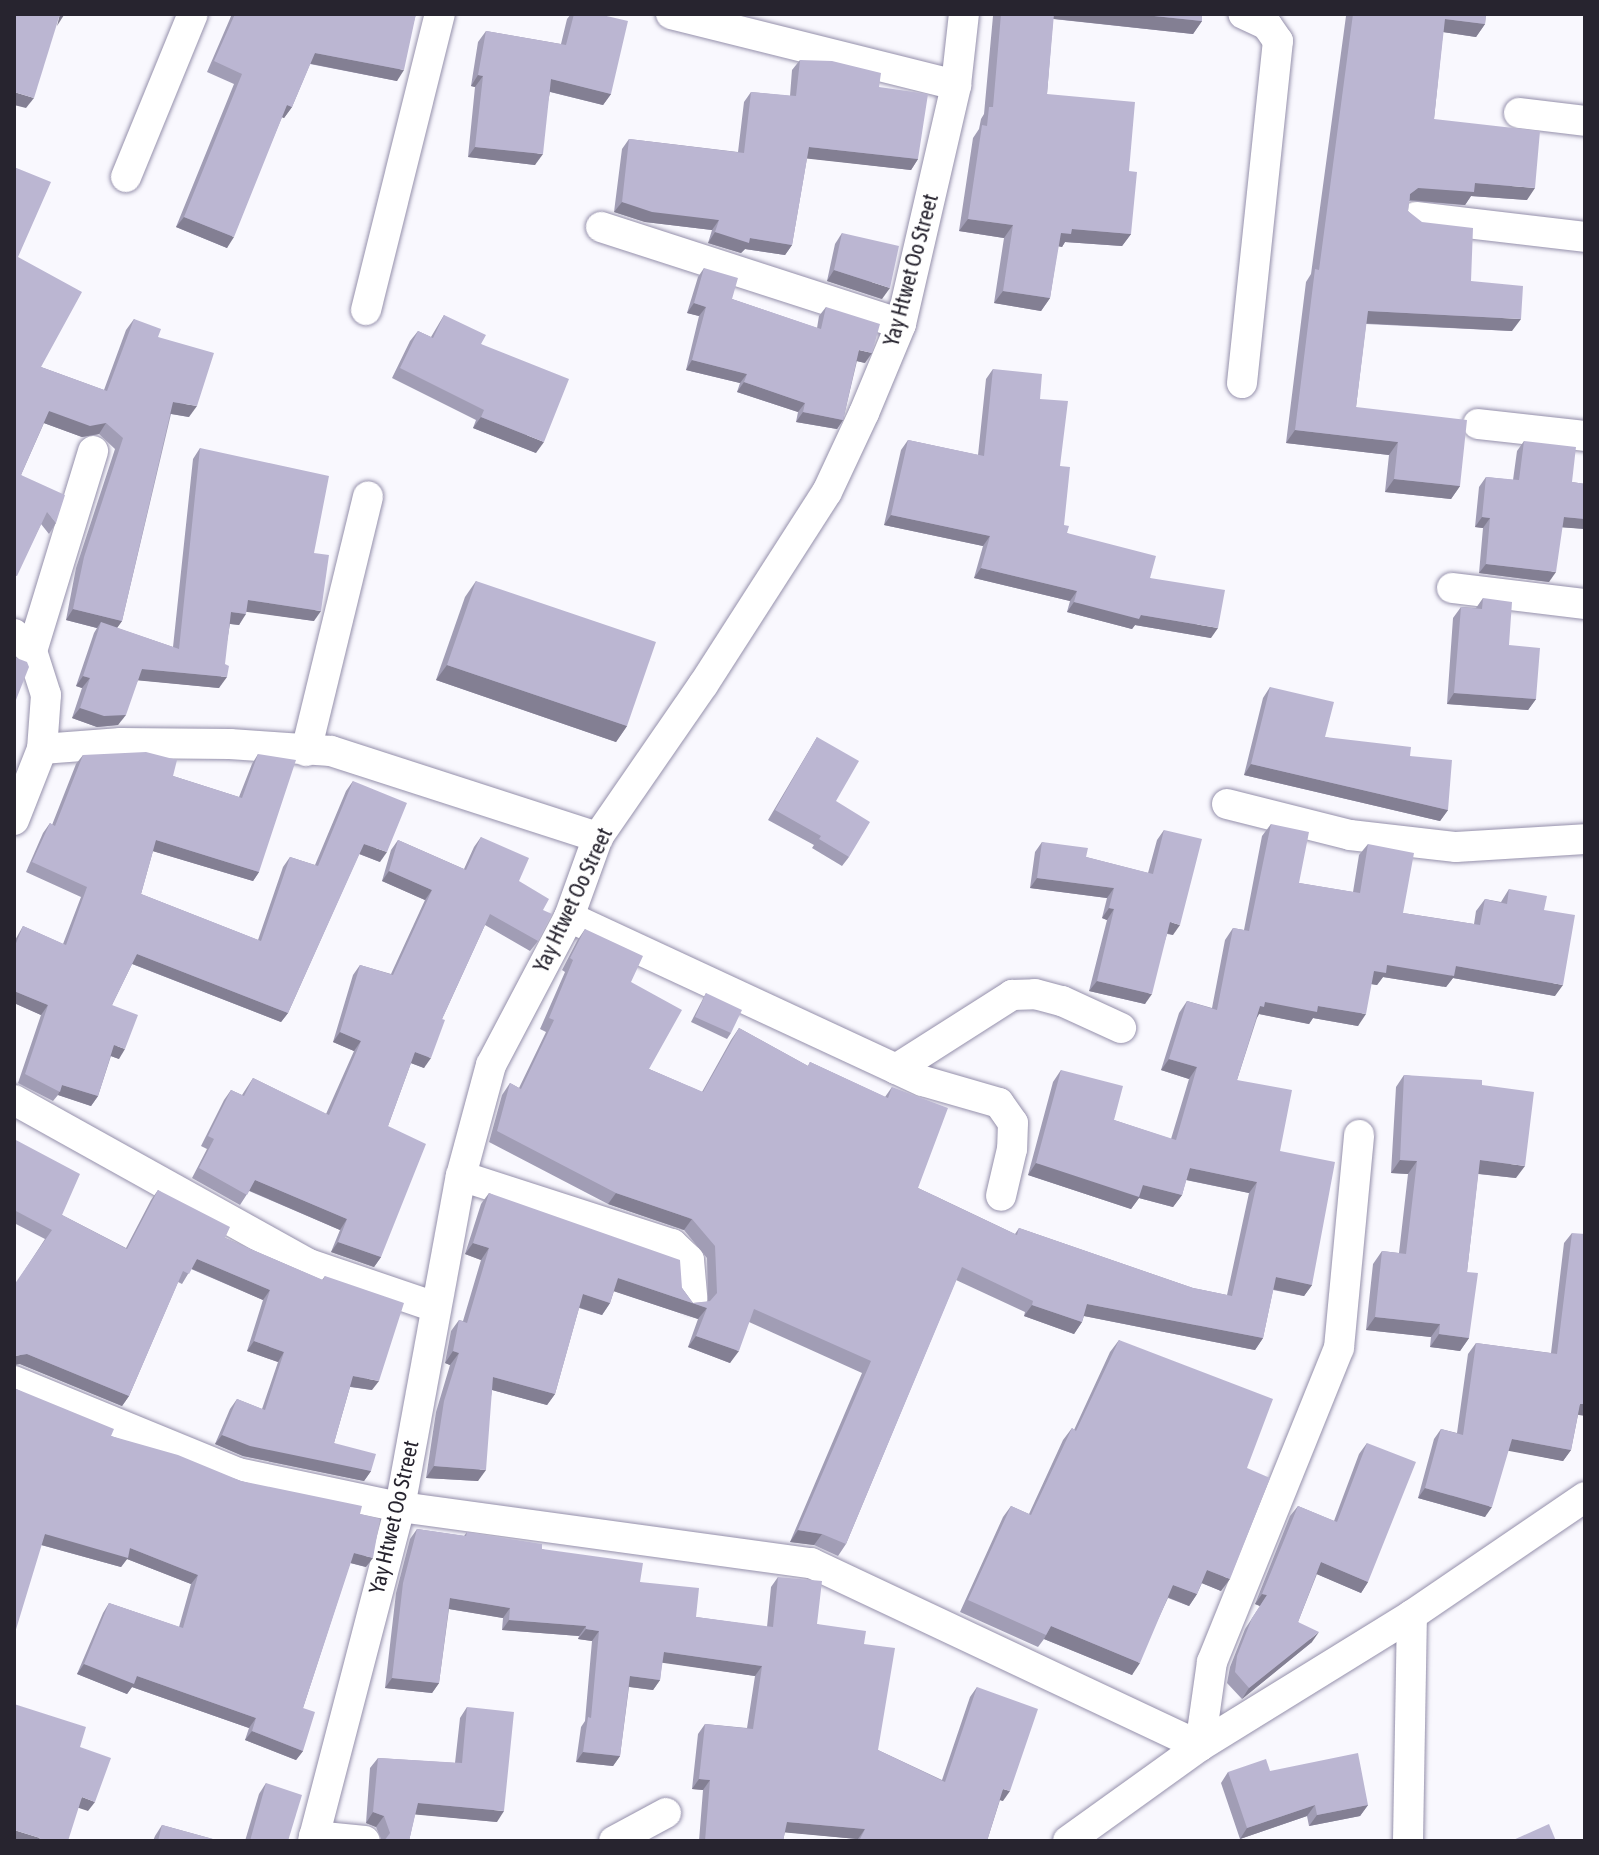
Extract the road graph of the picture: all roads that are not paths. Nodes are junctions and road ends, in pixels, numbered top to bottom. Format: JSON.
{"nodes":[{"id":1,"x":193,"y":14,"type":"edge"},
{"id":2,"x":440,"y":14,"type":"edge"},
{"id":3,"x":671,"y":14,"type":"edge"},
{"id":4,"x":964,"y":14,"type":"edge"},
{"id":5,"x":1243,"y":14,"type":"edge"},
{"id":6,"x":956,"y":85,"type":"junction"},
{"id":7,"x":1519,"y":113,"type":"dead end"},
{"id":8,"x":1585,"y":121,"type":"edge"},
{"id":9,"x":126,"y":177,"type":"dead end"},
{"id":10,"x":1416,"y":217,"type":"edge"},
{"id":11,"x":601,"y":227,"type":"dead end"},
{"id":12,"x":1585,"y":237,"type":"edge"},
{"id":13,"x":366,"y":310,"type":"dead end"},
{"id":14,"x":901,"y":324,"type":"junction"},
{"id":15,"x":1242,"y":383,"type":"dead end"},
{"id":16,"x":1478,"y":424,"type":"dead end"},
{"id":17,"x":1585,"y":436,"type":"edge"},
{"id":18,"x":93,"y":451,"type":"dead end"},
{"id":19,"x":368,"y":496,"type":"dead end"},
{"id":20,"x":1452,"y":588,"type":"dead end"},
{"id":21,"x":1585,"y":604,"type":"edge"},
{"id":22,"x":23,"y":642,"type":"edge"},
{"id":23,"x":42,"y":749,"type":"junction"},
{"id":24,"x":306,"y":751,"type":"junction"},
{"id":25,"x":1227,"y":804,"type":"dead end"},
{"id":26,"x":14,"y":820,"type":"edge"},
{"id":27,"x":598,"y":837,"type":"junction"},
{"id":28,"x":1585,"y":839,"type":"edge"},
{"id":29,"x":569,"y":917,"type":"junction"},
{"id":30,"x":1121,"y":1028,"type":"dead end"},
{"id":31,"x":896,"y":1069,"type":"junction"},
{"id":32,"x":14,"y":1100,"type":"edge"},
{"id":33,"x":1359,"y":1135,"type":"dead end"},
{"id":34,"x":461,"y":1176,"type":"junction"},
{"id":35,"x":1001,"y":1196,"type":"dead end"},
{"id":36,"x":692,"y":1298,"type":"edge"},
{"id":37,"x":435,"y":1307,"type":"junction"},
{"id":38,"x":14,"y":1381,"type":"edge"},
{"id":39,"x":1585,"y":1497,"type":"edge"},
{"id":40,"x":400,"y":1507,"type":"junction"},
{"id":41,"x":1412,"y":1615,"type":"junction"},
{"id":42,"x":1200,"y":1746,"type":"junction"},
{"id":43,"x":666,"y":1813,"type":"dead end"},
{"id":44,"x":313,"y":1838,"type":"edge"},
{"id":45,"x":365,"y":1841,"type":"edge"},
{"id":46,"x":614,"y":1841,"type":"edge"},
{"id":47,"x":1068,"y":1841,"type":"edge"},
{"id":48,"x":1408,"y":1841,"type":"edge"}],
"edges":[{"from":1,"to":9,"type":"street"},
{"from":2,"to":13,"type":"street"},
{"from":3,"to":6,"type":"street"},
{"from":4,"to":6,"type":"street","name":"Yay Htwet Oo Street"},
{"from":5,"to":15,"type":"street"},
{"from":6,"to":14,"type":"street","name":"Yay Htwet Oo Street"},
{"from":7,"to":8,"type":"street"},
{"from":10,"to":12,"type":"street"},
{"from":11,"to":14,"type":"street"},
{"from":14,"to":27,"type":"street","name":"Yay Htwet Oo Street"},
{"from":16,"to":17,"type":"street"},
{"from":18,"to":22,"type":"street"},
{"from":19,"to":24,"type":"street"},
{"from":20,"to":21,"type":"street"},
{"from":22,"to":23,"type":"street"},
{"from":23,"to":24,"type":"street"},
{"from":23,"to":26,"type":"street"},
{"from":24,"to":27,"type":"street"},
{"from":25,"to":28,"type":"street"},
{"from":27,"to":29,"type":"street","name":"Yay Htwet Oo Street"},
{"from":29,"to":31,"type":"street"},
{"from":29,"to":34,"type":"street","name":"Yay Htwet Oo Street"},
{"from":30,"to":31,"type":"street"},
{"from":31,"to":35,"type":"street"},
{"from":32,"to":37,"type":"street"},
{"from":33,"to":42,"type":"street"},
{"from":34,"to":36,"type":"street"},
{"from":34,"to":37,"type":"street","name":"Yay Htwet Oo Street"},
{"from":37,"to":40,"type":"street","name":"Yay Htwet Oo Street"},
{"from":38,"to":40,"type":"street"},
{"from":39,"to":41,"type":"street"},
{"from":40,"to":42,"type":"street"},
{"from":40,"to":44,"type":"street","name":"Yay Htwet Oo Street"},
{"from":41,"to":42,"type":"street"},
{"from":41,"to":48,"type":"street"},
{"from":42,"to":47,"type":"street"},
{"from":43,"to":46,"type":"street"},
{"from":44,"to":45,"type":"street"}]}
